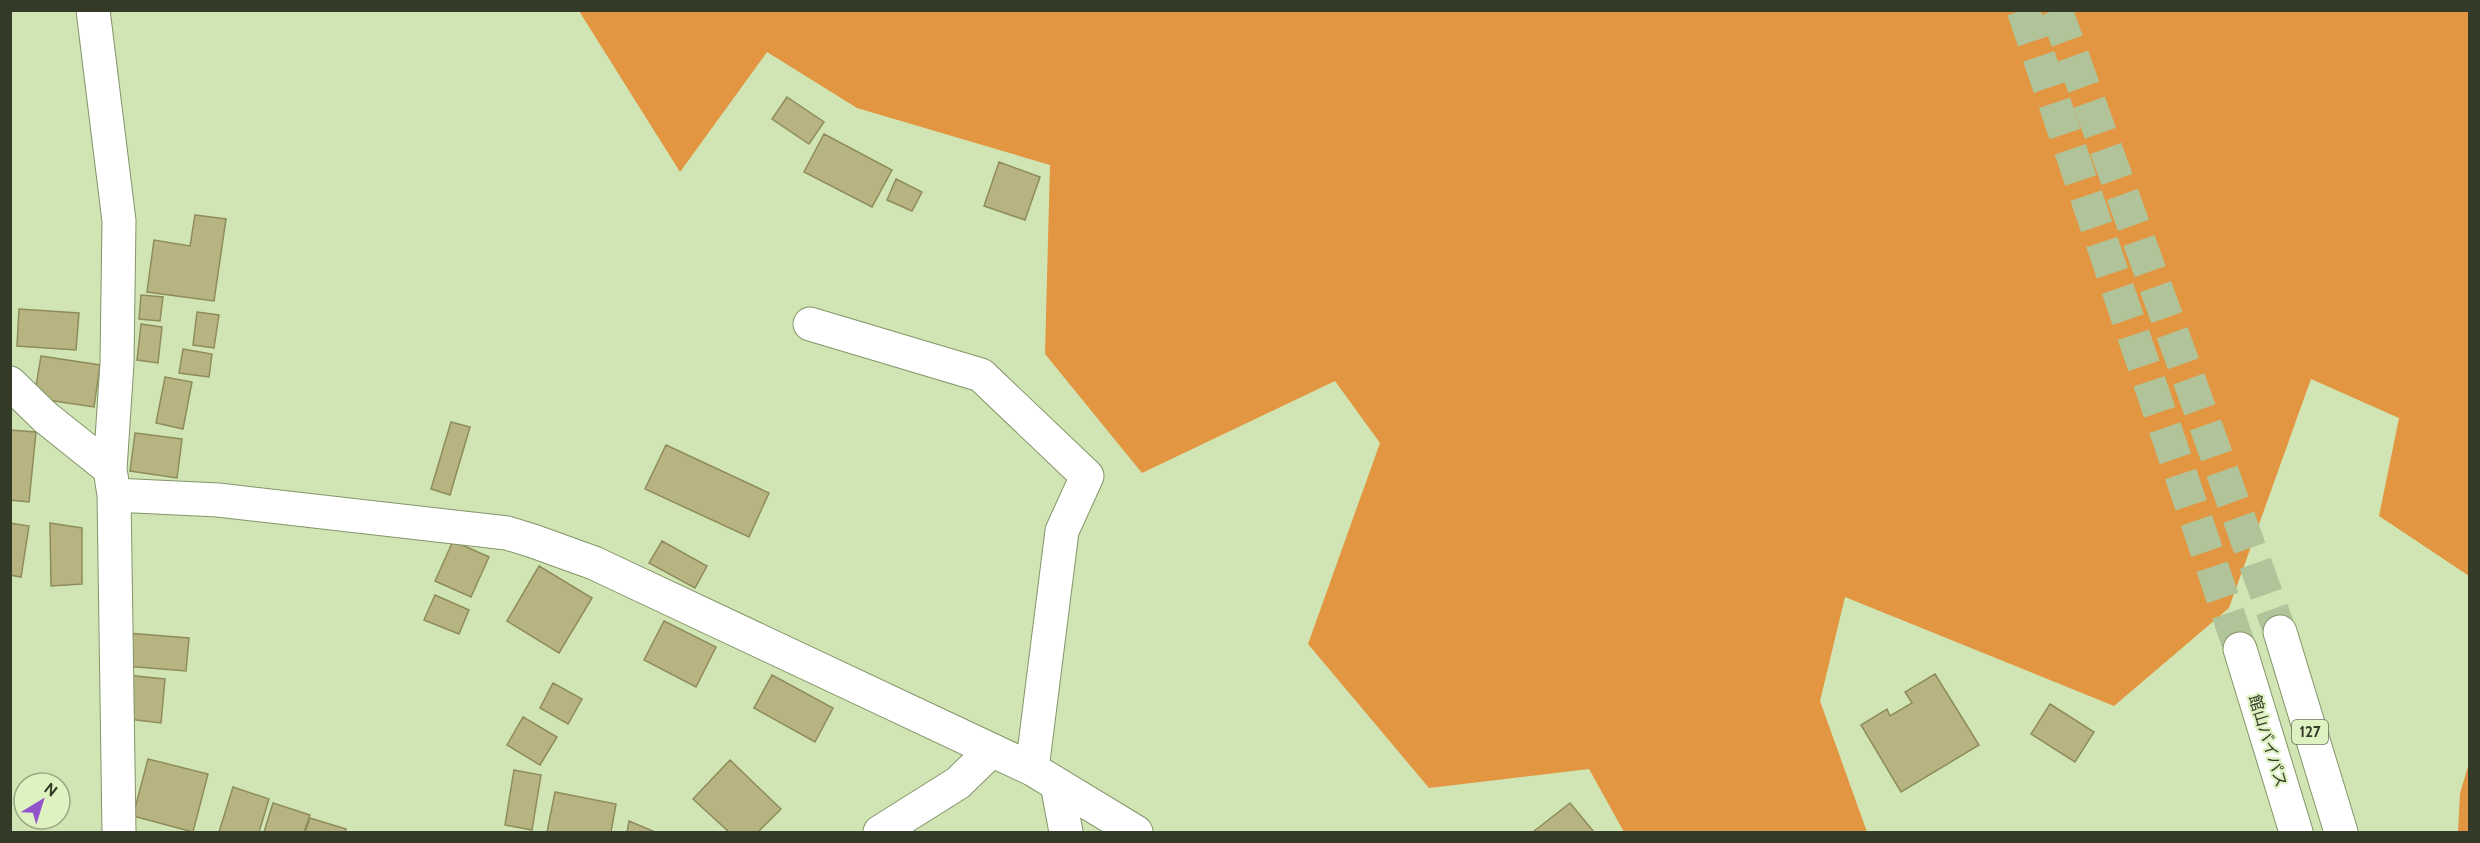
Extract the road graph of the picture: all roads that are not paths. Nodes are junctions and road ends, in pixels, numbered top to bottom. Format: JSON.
{"nodes":[{"id":1,"x":93,"y":10,"type":"edge"},
{"id":2,"x":810,"y":324,"type":"dead end"},
{"id":3,"x":10,"y":383,"type":"edge"},
{"id":4,"x":112,"y":482,"type":"junction"},
{"id":5,"x":2280,"y":632,"type":"tunnel mouth"},
{"id":6,"x":2240,"y":649,"type":"tunnel mouth"},
{"id":7,"x":991,"y":751,"type":"junction"},
{"id":8,"x":1045,"y":777,"type":"junction"},
{"id":9,"x":119,"y":832,"type":"edge"},
{"id":10,"x":880,"y":832,"type":"edge"},
{"id":11,"x":1066,"y":832,"type":"edge"},
{"id":12,"x":1136,"y":832,"type":"edge"},
{"id":13,"x":2296,"y":832,"type":"edge"},
{"id":14,"x":2341,"y":832,"type":"edge"}],
"edges":[{"from":1,"to":4,"type":"main road"},
{"from":2,"to":8,"type":"main road"},
{"from":3,"to":4,"type":"main road"},
{"from":4,"to":7,"type":"main road"},
{"from":4,"to":9,"type":"main road"},
{"from":5,"to":14,"type":"main road","number":"127"},
{"from":6,"to":13,"type":"main road","name":"館山バイパス","number":"127"},
{"from":7,"to":8,"type":"main road"},
{"from":7,"to":10,"type":"main road"},
{"from":8,"to":11,"type":"main road"},
{"from":8,"to":12,"type":"main road"}]}
